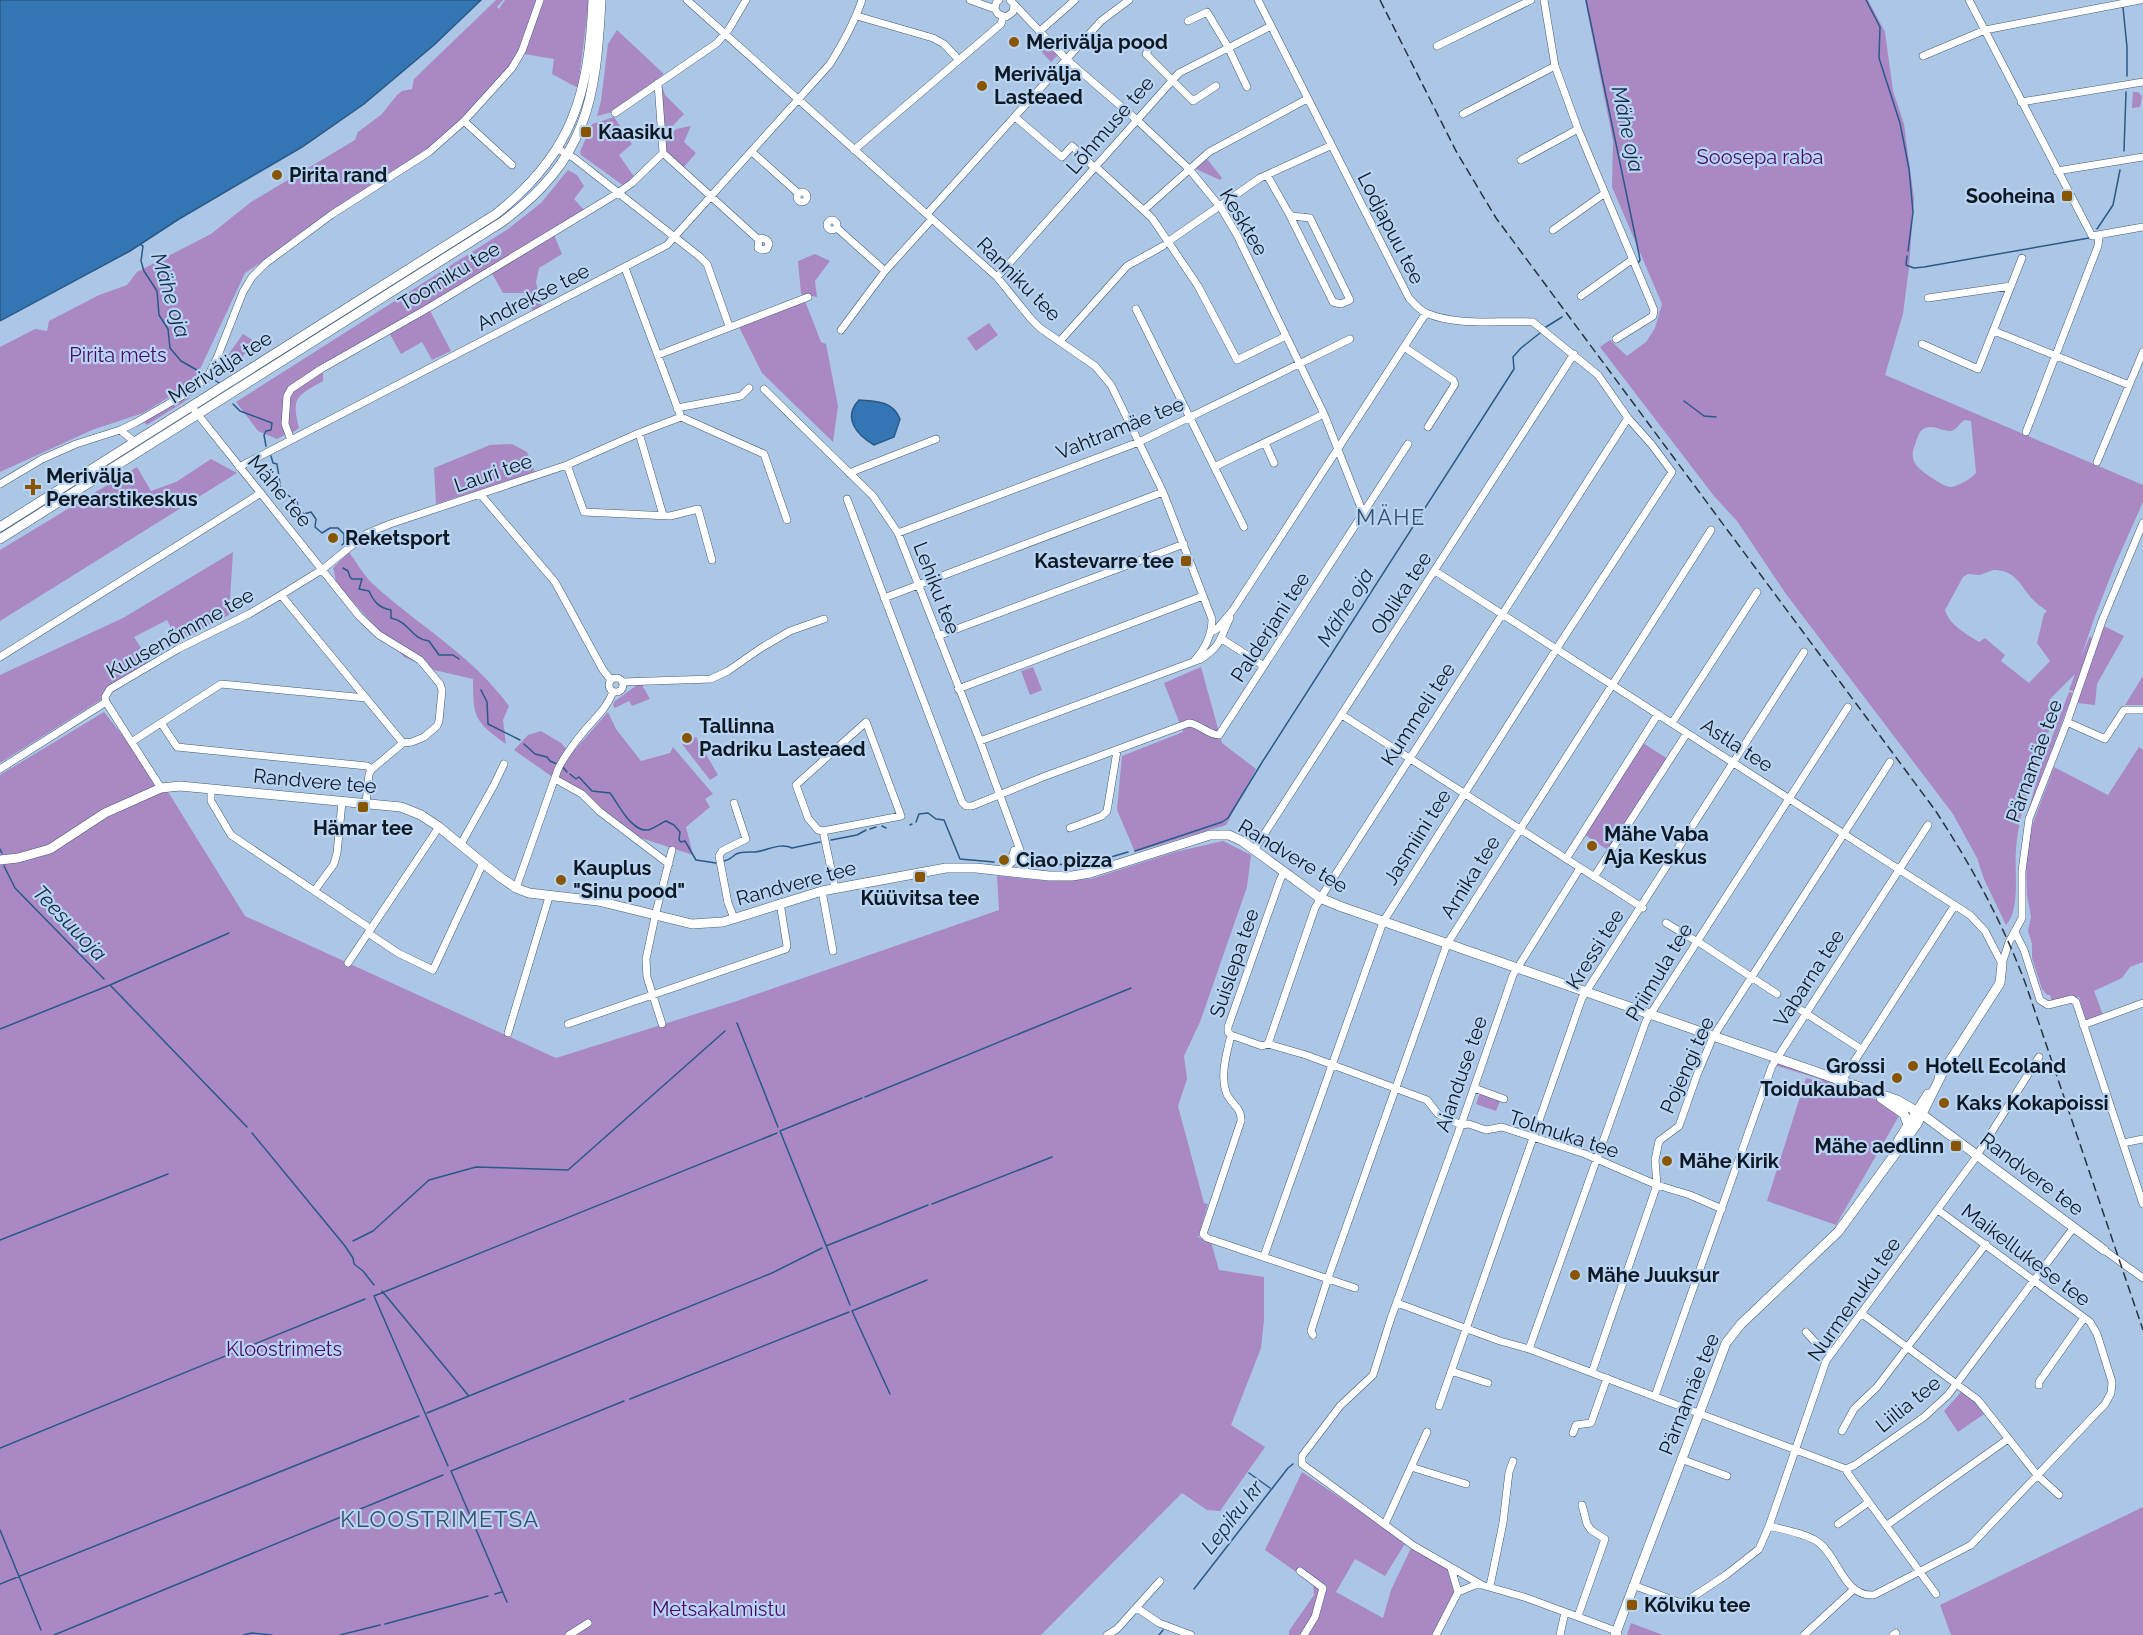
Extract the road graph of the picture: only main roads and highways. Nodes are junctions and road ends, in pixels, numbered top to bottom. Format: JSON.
{"nodes":[{"id":1,"x":593,"y":0,"type":"edge"},
{"id":2,"x":601,"y":0,"type":"edge"},
{"id":3,"x":459,"y":238,"type":"junction"},
{"id":4,"x":457,"y":250,"type":"junction"},
{"id":5,"x":135,"y":442,"type":"junction"},
{"id":6,"x":130,"y":458,"type":"junction"},
{"id":7,"x":0,"y":527,"type":"edge"},
{"id":8,"x":0,"y":539,"type":"edge"},
{"id":9,"x":1015,"y":851,"type":"road end"},
{"id":10,"x":0,"y":860,"type":"edge"},
{"id":11,"x":1001,"y":871,"type":"junction"},
{"id":12,"x":2002,"y":964,"type":"road end"},
{"id":13,"x":1871,"y":1092,"type":"junction"},
{"id":14,"x":1920,"y":1113,"type":"junction"},
{"id":15,"x":1908,"y":1125,"type":"junction"},
{"id":16,"x":1877,"y":1177,"type":"junction"},
{"id":17,"x":2104,"y":1250,"type":"road end"},
{"id":18,"x":1616,"y":1634,"type":"edge"}],
"edges":[{"from":1,"to":3,"type":"main road","name":"Merivälja tee"},
{"from":2,"to":4,"type":"main road","name":"Merivälja tee"},
{"from":3,"to":4,"type":"main road"},
{"from":3,"to":5,"type":"main road","name":"Merivälja tee"},
{"from":4,"to":6,"type":"main road","name":"Merivälja tee"},
{"from":5,"to":6,"type":"main road"},
{"from":5,"to":7,"type":"main road","name":"Merivälja tee"},
{"from":6,"to":8,"type":"main road","name":"Merivälja tee"},
{"from":9,"to":11,"type":"main road"},
{"from":10,"to":11,"type":"main road","name":"Randvere tee"},
{"from":11,"to":13,"type":"main road","name":"Randvere tee"},
{"from":12,"to":14,"type":"main road","name":"Pärnamäe tee"},
{"from":13,"to":14,"type":"main road","name":"Randvere tee"},
{"from":13,"to":15,"type":"main road"},
{"from":14,"to":15,"type":"main road","name":"Pärnamäe tee"},
{"from":14,"to":16,"type":"main road","name":"Pärnamäe tee"},
{"from":14,"to":17,"type":"main road","name":"Randvere tee"},
{"from":15,"to":16,"type":"main road","name":"Pärnamäe tee"},
{"from":16,"to":18,"type":"main road","name":"Pärnamäe tee"}]}
